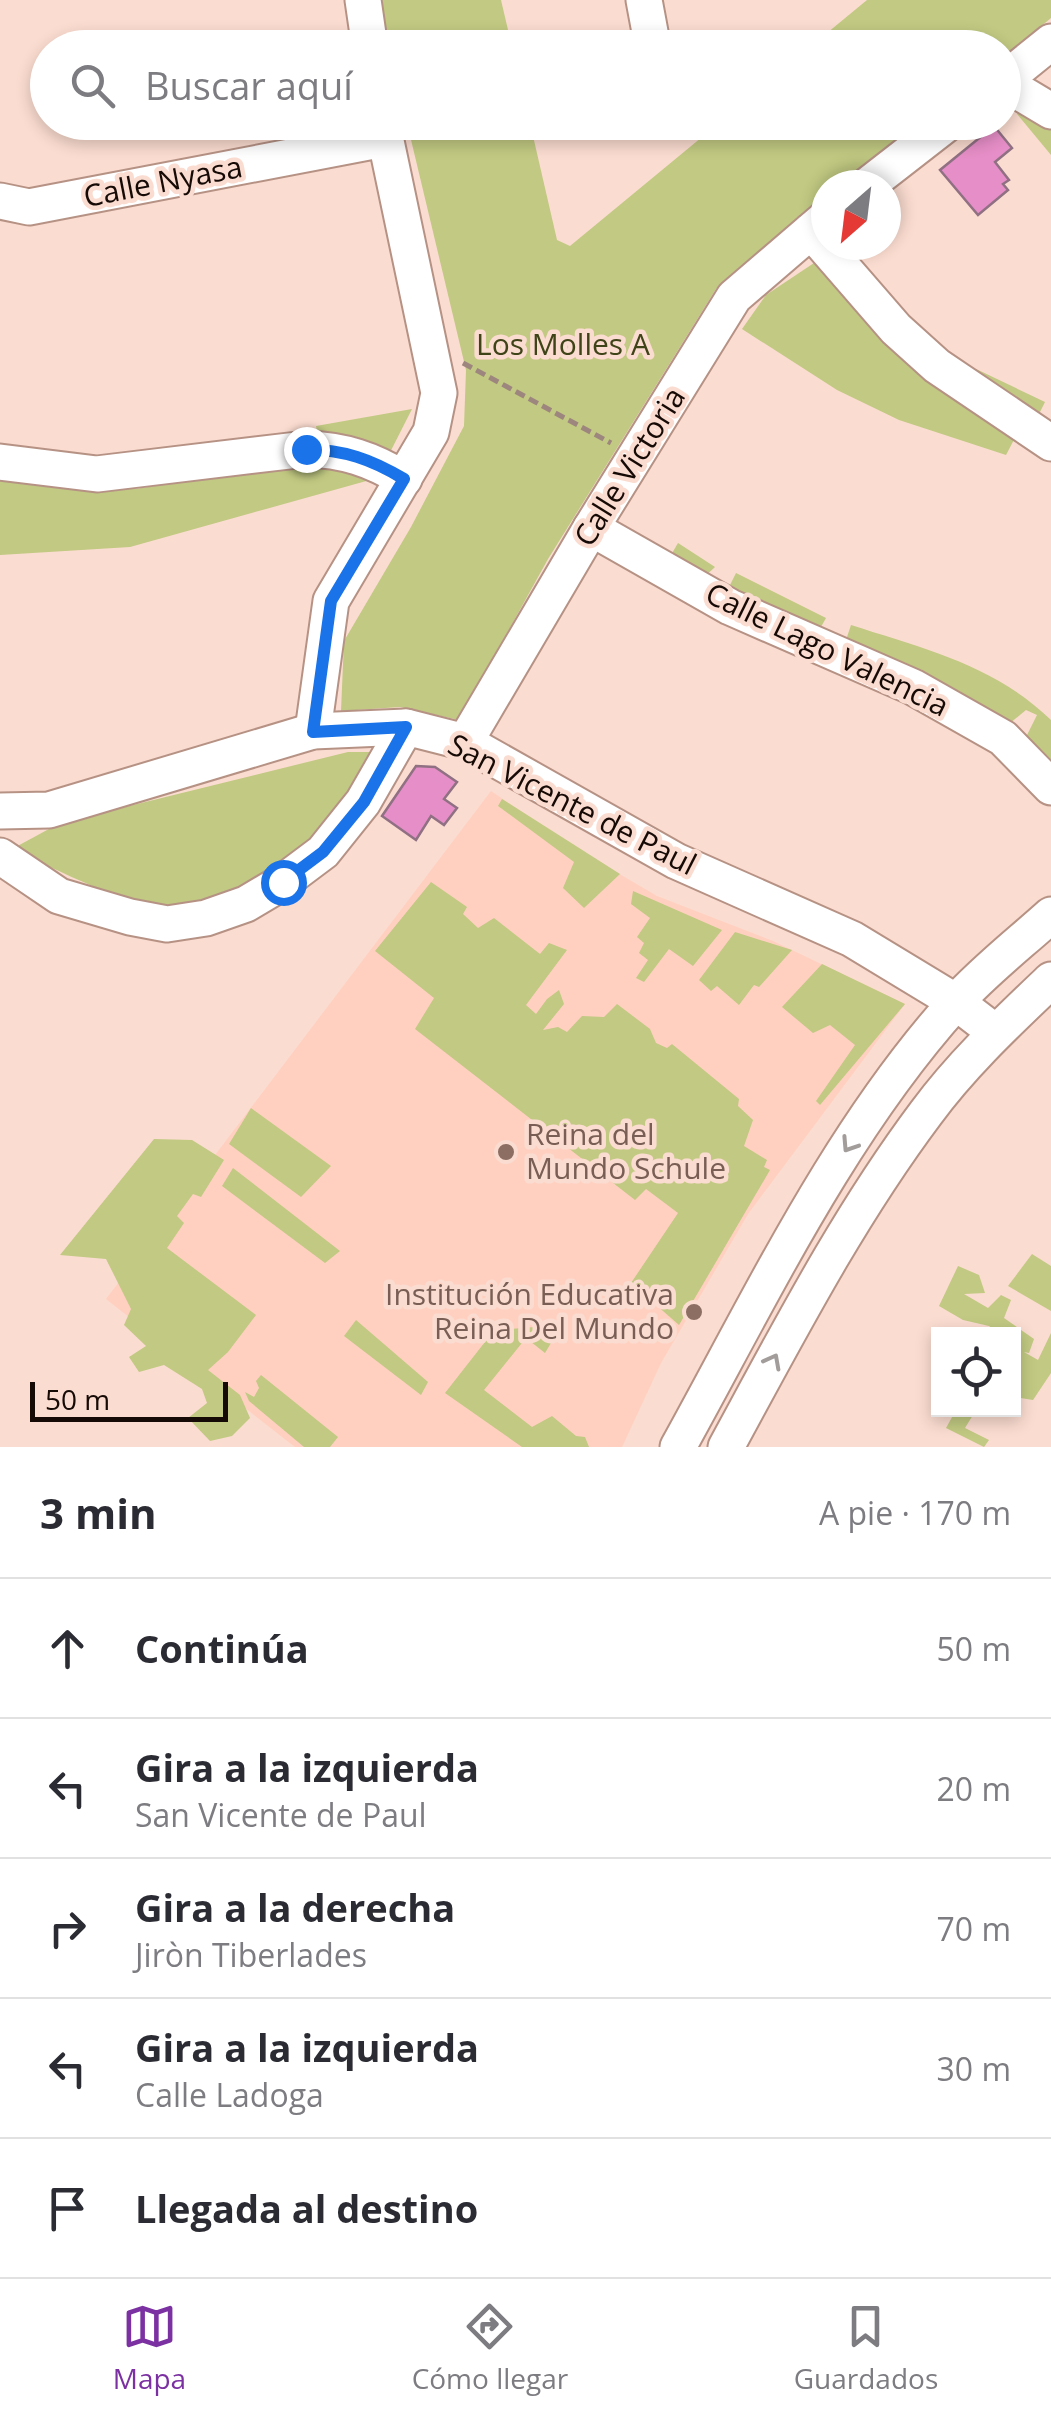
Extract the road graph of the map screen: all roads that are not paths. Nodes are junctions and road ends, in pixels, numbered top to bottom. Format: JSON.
{"nodes":[{"id":1,"x":363,"y":0,"type":"edge"},
{"id":2,"x":644,"y":0,"type":"edge"},
{"id":3,"x":367,"y":30,"type":"edge"},
{"id":4,"x":650,"y":30,"type":"edge"},
{"id":5,"x":1051,"y":42,"type":"edge"},
{"id":6,"x":1021,"y":68,"type":"edge"},
{"id":7,"x":1021,"y":92,"type":"edge"},
{"id":8,"x":1051,"y":111,"type":"edge"},
{"id":9,"x":338,"y":140,"type":"edge"},
{"id":10,"x":385,"y":140,"type":"edge"},
{"id":11,"x":926,"y":140,"type":"edge"},
{"id":12,"x":887,"y":170,"type":"edge"},
{"id":13,"x":0,"y":201,"type":"edge"},
{"id":14,"x":811,"y":231,"type":"edge"},
{"id":15,"x":844,"y":260,"type":"edge"},
{"id":16,"x":1051,"y":443,"type":"edge"},
{"id":17,"x":0,"y":462,"type":"edge"},
{"id":18,"x":404,"y":479,"type":"junction"},
{"id":19,"x":591,"y":528,"type":"junction"},
{"id":20,"x":406,"y":727,"type":"junction"},
{"id":21,"x":313,"y":732,"type":"junction"},
{"id":22,"x":465,"y":742,"type":"junction"},
{"id":23,"x":1051,"y":787,"type":"edge"},
{"id":24,"x":0,"y":812,"type":"edge"},
{"id":25,"x":0,"y":856,"type":"edge"},
{"id":26,"x":1051,"y":915,"type":"edge"},
{"id":27,"x":1051,"y":980,"type":"edge"},
{"id":28,"x":956,"y":1002,"type":"junction"},
{"id":29,"x":996,"y":1032,"type":"junction"},
{"id":30,"x":891,"y":1084,"type":"junction"},
{"id":31,"x":928,"y":1111,"type":"junction"},
{"id":32,"x":678,"y":1447,"type":"edge"},
{"id":33,"x":726,"y":1447,"type":"edge"}],
"edges":[{"from":1,"to":3,"type":"street"},
{"from":2,"to":4,"type":"street"},
{"from":5,"to":6,"type":"street"},
{"from":7,"to":8,"type":"street"},
{"from":9,"to":13,"type":"street","name":"Calle Nyasa"},
{"from":10,"to":18,"type":"street"},
{"from":11,"to":12,"type":"street"},
{"from":14,"to":19,"type":"street","name":"Calle Victoria"},
{"from":15,"to":16,"type":"street"},
{"from":17,"to":18,"type":"street"},
{"from":18,"to":21,"type":"street"},
{"from":19,"to":22,"type":"street","name":"Calle Victoria"},
{"from":19,"to":23,"type":"street","name":"Calle Lago Valencia"},
{"from":20,"to":21,"type":"street","name":"San Vicente de Paul"},
{"from":20,"to":22,"type":"street","name":"San Vicente de Paul"},
{"from":20,"to":25,"type":"street"},
{"from":21,"to":24,"type":"street","name":"San Vicente de Paul"},
{"from":22,"to":28,"type":"street","name":"San Vicente de Paul"},
{"from":26,"to":28,"type":"street"},
{"from":27,"to":29,"type":"street"},
{"from":28,"to":29,"type":"street","name":"San Vicente de Paul"},
{"from":28,"to":30,"type":"street"},
{"from":29,"to":31,"type":"street"},
{"from":30,"to":31,"type":"street"},
{"from":30,"to":32,"type":"street","one_way":true},
{"from":33,"to":31,"type":"street","one_way":true}]}
